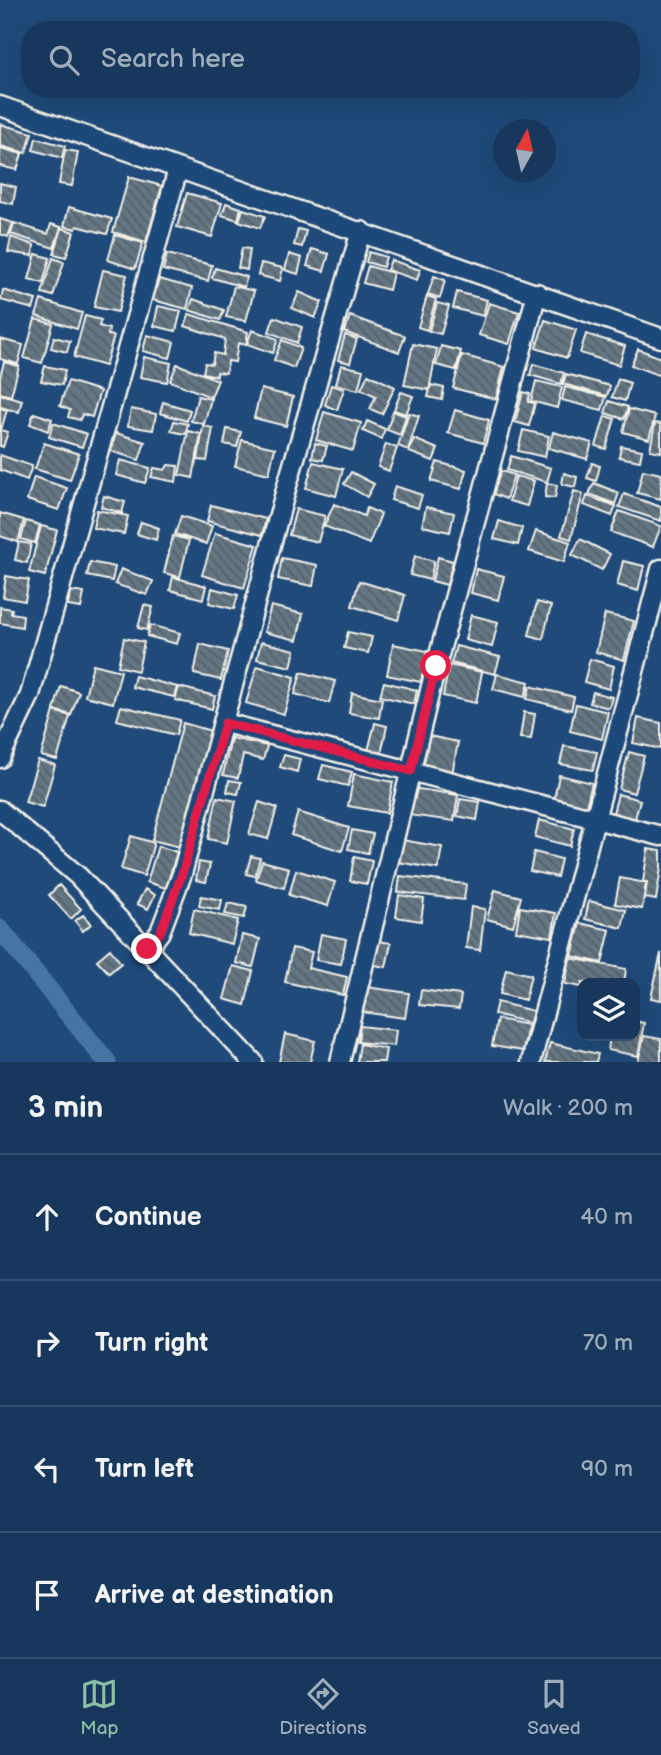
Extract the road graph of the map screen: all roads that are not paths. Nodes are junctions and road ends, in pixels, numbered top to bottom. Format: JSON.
{"nodes":[{"id":1,"x":0,"y":106,"type":"edge"},
{"id":2,"x":178,"y":169,"type":"junction"},
{"id":3,"x":360,"y":232,"type":"junction"},
{"id":4,"x":537,"y":293,"type":"junction"},
{"id":5,"x":661,"y":338,"type":"edge"},
{"id":6,"x":661,"y":569,"type":"edge"},
{"id":7,"x":225,"y":723,"type":"junction"},
{"id":8,"x":0,"y":758,"type":"edge"},
{"id":9,"x":411,"y":771,"type":"junction"},
{"id":10,"x":0,"y":810,"type":"edge"},
{"id":11,"x":595,"y":819,"type":"junction"},
{"id":12,"x":661,"y":836,"type":"edge"},
{"id":13,"x":147,"y":949,"type":"junction"},
{"id":14,"x":253,"y":1062,"type":"edge"},
{"id":15,"x":340,"y":1062,"type":"edge"},
{"id":16,"x":531,"y":1062,"type":"edge"}],
"edges":[{"from":1,"to":2,"type":"street"},
{"from":2,"to":3,"type":"street"},
{"from":2,"to":8,"type":"street"},
{"from":3,"to":4,"type":"street"},
{"from":3,"to":7,"type":"street"},
{"from":4,"to":5,"type":"street"},
{"from":4,"to":9,"type":"street"},
{"from":6,"to":11,"type":"street"},
{"from":7,"to":9,"type":"street"},
{"from":7,"to":13,"type":"street"},
{"from":9,"to":11,"type":"street"},
{"from":9,"to":15,"type":"street"},
{"from":10,"to":13,"type":"street"},
{"from":11,"to":12,"type":"street"},
{"from":11,"to":16,"type":"street"},
{"from":13,"to":14,"type":"street"}]}
